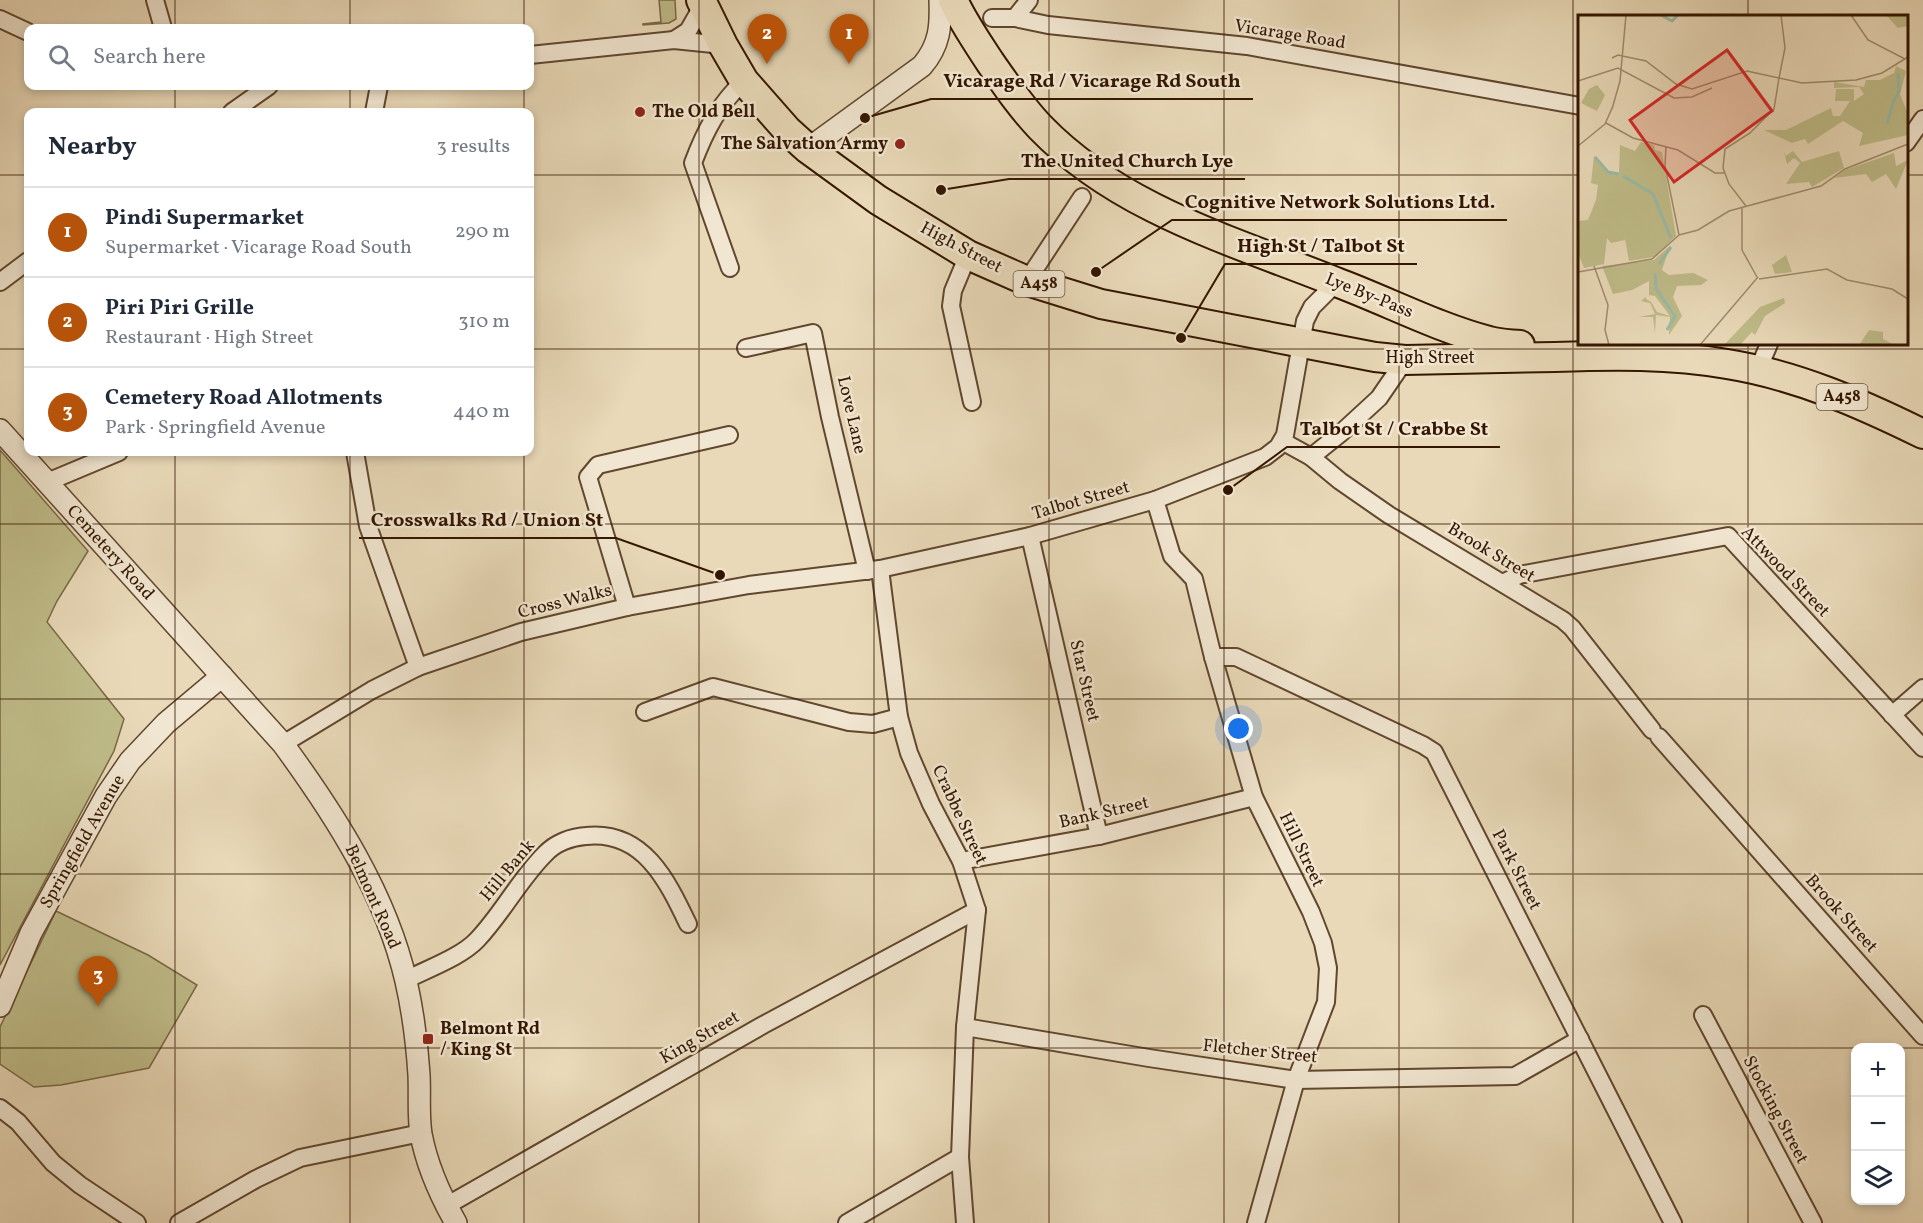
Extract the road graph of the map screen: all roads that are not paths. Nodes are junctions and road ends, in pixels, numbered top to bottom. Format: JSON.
{"nodes":[{"id":1,"x":154,"y":0,"type":"edge"},
{"id":2,"x":939,"y":0,"type":"edge"},
{"id":3,"x":953,"y":0,"type":"edge"},
{"id":4,"x":1029,"y":0,"type":"edge"},
{"id":5,"x":702,"y":2,"type":"edge"},
{"id":6,"x":992,"y":18,"type":"dead end"},
{"id":7,"x":1015,"y":18,"type":"junction"},
{"id":8,"x":0,"y":19,"type":"edge"},
{"id":9,"x":162,"y":24,"type":"edge"},
{"id":10,"x":24,"y":30,"type":"edge"},
{"id":11,"x":674,"y":40,"type":"junction"},
{"id":12,"x":723,"y":45,"type":"junction"},
{"id":13,"x":534,"y":55,"type":"edge"},
{"id":14,"x":744,"y":81,"type":"junction"},
{"id":15,"x":263,"y":90,"type":"edge"},
{"id":16,"x":378,"y":90,"type":"edge"},
{"id":17,"x":1578,"y":106,"type":"edge"},
{"id":18,"x":238,"y":108,"type":"edge"},
{"id":19,"x":375,"y":108,"type":"edge"},
{"id":20,"x":1923,"y":119,"type":"edge"},
{"id":21,"x":1908,"y":140,"type":"edge"},
{"id":22,"x":808,"y":149,"type":"junction"},
{"id":23,"x":1082,"y":196,"type":"dead end"},
{"id":24,"x":968,"y":255,"type":"junction"},
{"id":25,"x":24,"y":264,"type":"edge"},
{"id":26,"x":730,"y":268,"type":"dead end"},
{"id":27,"x":1027,"y":281,"type":"junction"},
{"id":28,"x":0,"y":282,"type":"edge"},
{"id":29,"x":1336,"y":282,"type":"junction"},
{"id":30,"x":1431,"y":321,"type":"junction"},
{"id":31,"x":1301,"y":345,"type":"junction"},
{"id":32,"x":1769,"y":345,"type":"edge"},
{"id":33,"x":746,"y":348,"type":"dead end"},
{"id":34,"x":1600,"y":356,"type":"junction"},
{"id":35,"x":1405,"y":360,"type":"junction"},
{"id":36,"x":1758,"y":370,"type":"junction"},
{"id":37,"x":972,"y":402,"type":"dead end"},
{"id":38,"x":0,"y":430,"type":"edge"},
{"id":39,"x":1923,"y":434,"type":"edge"},
{"id":40,"x":729,"y":435,"type":"dead end"},
{"id":41,"x":1282,"y":441,"type":"junction"},
{"id":42,"x":109,"y":456,"type":"edge"},
{"id":43,"x":356,"y":456,"type":"edge"},
{"id":44,"x":1311,"y":457,"type":"junction"},
{"id":45,"x":45,"y":483,"type":"junction"},
{"id":46,"x":1155,"y":500,"type":"junction"},
{"id":47,"x":1030,"y":536,"type":"junction"},
{"id":48,"x":873,"y":570,"type":"junction"},
{"id":49,"x":1503,"y":583,"type":"junction"},
{"id":50,"x":627,"y":607,"type":"junction"},
{"id":51,"x":1213,"y":657,"type":"junction"},
{"id":52,"x":418,"y":667,"type":"junction"},
{"id":53,"x":222,"y":676,"type":"junction"},
{"id":54,"x":1923,"y":688,"type":"edge"},
{"id":55,"x":645,"y":712,"type":"dead end"},
{"id":56,"x":1892,"y":715,"type":"junction"},
{"id":57,"x":899,"y":717,"type":"junction"},
{"id":58,"x":283,"y":744,"type":"junction"},
{"id":59,"x":1923,"y":748,"type":"edge"},
{"id":60,"x":1254,"y":797,"type":"junction"},
{"id":61,"x":1099,"y":836,"type":"junction"},
{"id":62,"x":961,"y":861,"type":"junction"},
{"id":63,"x":977,"y":910,"type":"junction"},
{"id":64,"x":688,"y":924,"type":"dead end"},
{"id":65,"x":406,"y":980,"type":"junction"},
{"id":66,"x":0,"y":1006,"type":"edge"},
{"id":67,"x":1703,"y":1015,"type":"dead end"},
{"id":68,"x":965,"y":1027,"type":"junction"},
{"id":69,"x":1923,"y":1035,"type":"edge"},
{"id":70,"x":1580,"y":1039,"type":"junction"},
{"id":71,"x":1296,"y":1080,"type":"junction"},
{"id":72,"x":0,"y":1108,"type":"edge"},
{"id":73,"x":421,"y":1133,"type":"junction"},
{"id":74,"x":960,"y":1157,"type":"junction"},
{"id":75,"x":451,"y":1215,"type":"edge"},
{"id":76,"x":137,"y":1223,"type":"edge"},
{"id":77,"x":179,"y":1223,"type":"edge"},
{"id":78,"x":847,"y":1223,"type":"edge"},
{"id":79,"x":965,"y":1223,"type":"edge"},
{"id":80,"x":1256,"y":1223,"type":"edge"},
{"id":81,"x":1673,"y":1223,"type":"edge"},
{"id":82,"x":1813,"y":1223,"type":"edge"}],
"edges":[{"from":1,"to":9,"type":"street"},
{"from":2,"to":22,"type":"street"},
{"from":3,"to":29,"type":"highway","name":"Lye By-Pass","number":"A458"},
{"from":4,"to":7,"type":"street"},
{"from":5,"to":11,"type":"street"},
{"from":5,"to":12,"type":"highway","name":"High Street","number":"A458"},
{"from":6,"to":7,"type":"street","name":"Vicarage Road"},
{"from":7,"to":17,"type":"street","name":"Vicarage Road"},
{"from":8,"to":10,"type":"street"},
{"from":11,"to":12,"type":"street"},
{"from":11,"to":13,"type":"street"},
{"from":12,"to":14,"type":"highway","name":"High Street","number":"A458"},
{"from":14,"to":22,"type":"highway","name":"High Street","number":"A458"},
{"from":14,"to":26,"type":"street"},
{"from":15,"to":18,"type":"street"},
{"from":16,"to":19,"type":"street"},
{"from":20,"to":21,"type":"street"},
{"from":22,"to":24,"type":"highway","name":"High Street","number":"A458"},
{"from":23,"to":27,"type":"street"},
{"from":24,"to":27,"type":"highway","name":"High Street","number":"A458"},
{"from":24,"to":37,"type":"street"},
{"from":25,"to":28,"type":"street"},
{"from":27,"to":31,"type":"highway","name":"High Street","number":"A458"},
{"from":29,"to":30,"type":"highway","name":"Lye By-Pass","number":"A458"},
{"from":29,"to":31,"type":"street"},
{"from":30,"to":34,"type":"highway","name":"Lye By-Pass","number":"A458"},
{"from":30,"to":35,"type":"highway"},
{"from":31,"to":35,"type":"highway","name":"High Street","number":"A458"},
{"from":31,"to":41,"type":"street"},
{"from":32,"to":36,"type":"street"},
{"from":33,"to":48,"type":"street","name":"Love Lane"},
{"from":34,"to":35,"type":"highway","name":"High Street","number":"A458"},
{"from":34,"to":36,"type":"highway","number":"A458"},
{"from":35,"to":44,"type":"street"},
{"from":36,"to":39,"type":"highway","number":"A458"},
{"from":38,"to":45,"type":"street","name":"Cemetery Road"},
{"from":40,"to":50,"type":"street"},
{"from":41,"to":44,"type":"street","name":"Brook Street"},
{"from":41,"to":46,"type":"street","name":"Talbot Street"},
{"from":42,"to":45,"type":"street"},
{"from":43,"to":52,"type":"street"},
{"from":44,"to":49,"type":"street","name":"Brook Street"},
{"from":45,"to":53,"type":"street","name":"Cemetery Road"},
{"from":46,"to":47,"type":"street","name":"Talbot Street"},
{"from":46,"to":51,"type":"street","name":"Hill Street"},
{"from":47,"to":48,"type":"street","name":"Talbot Street"},
{"from":47,"to":61,"type":"street","name":"Star Street"},
{"from":48,"to":50,"type":"street","name":"Cross Walks"},
{"from":48,"to":57,"type":"street","name":"Crabbe Street"},
{"from":49,"to":56,"type":"street","name":"Attwood Street"},
{"from":49,"to":69,"type":"street","name":"Brook Street"},
{"from":50,"to":52,"type":"street","name":"Cross Walks"},
{"from":51,"to":60,"type":"street","name":"Hill Street"},
{"from":51,"to":70,"type":"street","name":"Park Street"},
{"from":52,"to":58,"type":"street","name":"Cross Walks"},
{"from":53,"to":58,"type":"street","name":"Belmont Road"},
{"from":53,"to":66,"type":"street","name":"Springfield Avenue"},
{"from":54,"to":56,"type":"street"},
{"from":55,"to":57,"type":"street"},
{"from":56,"to":59,"type":"street","name":"Attwood Street"},
{"from":57,"to":62,"type":"street","name":"Crabbe Street"},
{"from":58,"to":65,"type":"street","name":"Belmont Road"},
{"from":60,"to":61,"type":"street","name":"Bank Street"},
{"from":60,"to":71,"type":"street","name":"Hill Street"},
{"from":61,"to":62,"type":"street","name":"Bank Street"},
{"from":62,"to":63,"type":"street","name":"Crabbe Street"},
{"from":63,"to":68,"type":"street","name":"Crabbe Street"},
{"from":63,"to":75,"type":"street","name":"King Street"},
{"from":64,"to":65,"type":"street","name":"Hill Bank"},
{"from":65,"to":73,"type":"street","name":"Belmont Road"},
{"from":67,"to":82,"type":"street","name":"Stocking Street"},
{"from":68,"to":71,"type":"street","name":"Fletcher Street"},
{"from":68,"to":74,"type":"street","name":"Crabbe Street"},
{"from":70,"to":71,"type":"street","name":"Fletcher Street"},
{"from":70,"to":81,"type":"street","name":"Park Street"},
{"from":71,"to":80,"type":"street","name":"Hill Street"},
{"from":72,"to":76,"type":"street"},
{"from":73,"to":75,"type":"street","name":"Belmont Road"},
{"from":73,"to":77,"type":"street"},
{"from":74,"to":78,"type":"street"},
{"from":74,"to":79,"type":"street","name":"Crabbe Street"}]}
